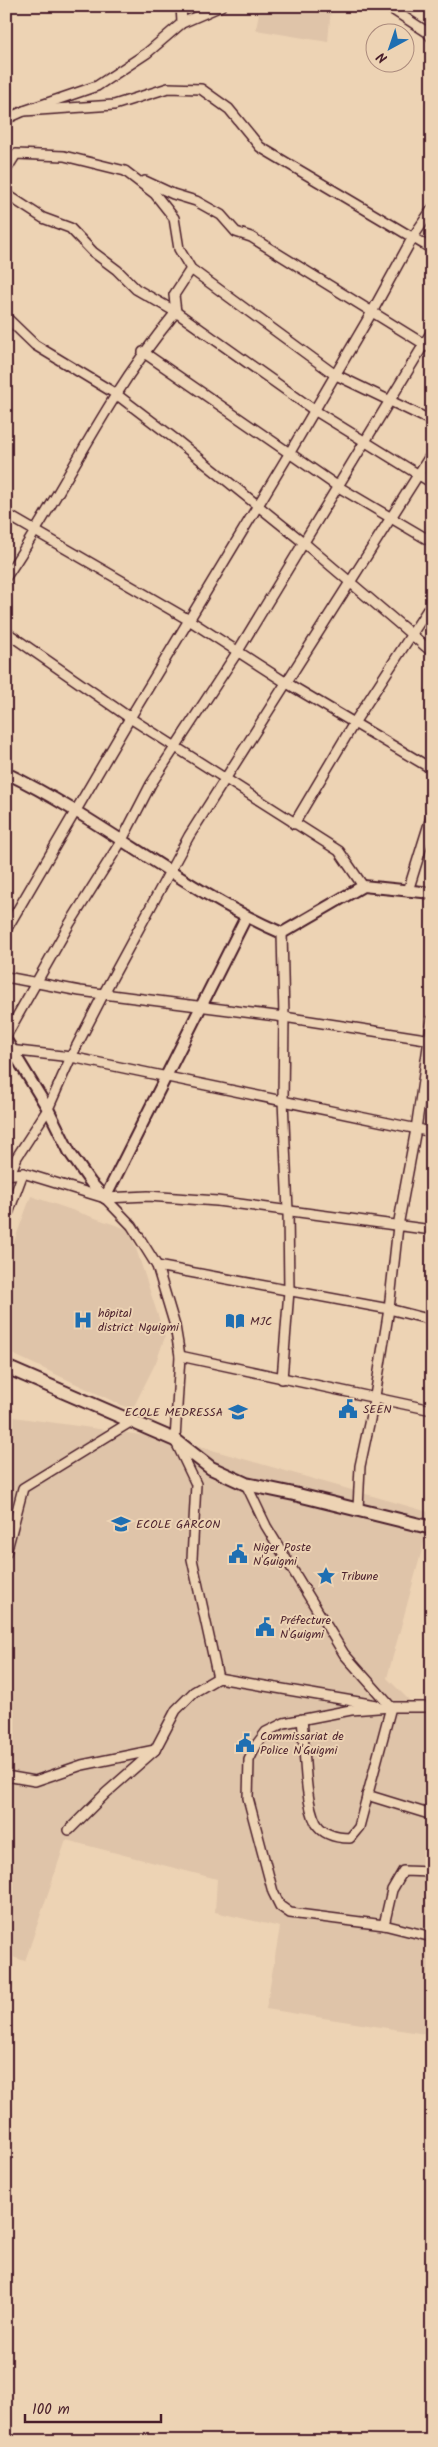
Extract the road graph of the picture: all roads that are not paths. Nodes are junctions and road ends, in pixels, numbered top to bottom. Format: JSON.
{"nodes":[{"id":1,"x":181,"y":6,"type":"edge"},
{"id":2,"x":221,"y":6,"type":"edge"},
{"id":3,"x":387,"y":6,"type":"edge"},
{"id":4,"x":182,"y":23,"type":"junction"},
{"id":5,"x":432,"y":38,"type":"edge"},
{"id":6,"x":24,"y":111,"type":"junction"},
{"id":7,"x":6,"y":120,"type":"edge"},
{"id":8,"x":6,"y":170,"type":"edge"},
{"id":9,"x":125,"y":171,"type":"junction"},
{"id":10,"x":6,"y":194,"type":"edge"},
{"id":11,"x":432,"y":209,"type":"edge"},
{"id":12,"x":413,"y":237,"type":"junction"},
{"id":13,"x":432,"y":249,"type":"edge"},
{"id":14,"x":191,"y":269,"type":"junction"},
{"id":15,"x":176,"y":312,"type":"junction"},
{"id":16,"x":372,"y":312,"type":"junction"},
{"id":17,"x":6,"y":317,"type":"edge"},
{"id":18,"x":432,"y":331,"type":"edge"},
{"id":19,"x":428,"y":346,"type":"edge"},
{"id":20,"x":143,"y":352,"type":"junction"},
{"id":21,"x":334,"y":374,"type":"junction"},
{"id":22,"x":116,"y":394,"type":"junction"},
{"id":23,"x":390,"y":402,"type":"junction"},
{"id":24,"x":314,"y":410,"type":"junction"},
{"id":25,"x":432,"y":421,"type":"edge"},
{"id":26,"x":366,"y":441,"type":"junction"},
{"id":27,"x":432,"y":452,"type":"edge"},
{"id":28,"x":289,"y":454,"type":"junction"},
{"id":29,"x":418,"y":475,"type":"junction"},
{"id":30,"x":432,"y":483,"type":"edge"},
{"id":31,"x":338,"y":486,"type":"junction"},
{"id":32,"x":258,"y":505,"type":"junction"},
{"id":33,"x":6,"y":514,"type":"edge"},
{"id":34,"x":391,"y":516,"type":"junction"},
{"id":35,"x":38,"y":531,"type":"junction"},
{"id":36,"x":303,"y":542,"type":"junction"},
{"id":37,"x":432,"y":542,"type":"edge"},
{"id":38,"x":6,"y":577,"type":"edge"},
{"id":39,"x":349,"y":581,"type":"junction"},
{"id":40,"x":432,"y":603,"type":"edge"},
{"id":41,"x":189,"y":620,"type":"junction"},
{"id":42,"x":6,"y":632,"type":"edge"},
{"id":43,"x":410,"y":635,"type":"junction"},
{"id":44,"x":238,"y":651,"type":"junction"},
{"id":45,"x":432,"y":652,"type":"edge"},
{"id":46,"x":285,"y":682,"type":"junction"},
{"id":47,"x":130,"y":718,"type":"junction"},
{"id":48,"x":354,"y":723,"type":"junction"},
{"id":49,"x":175,"y":747,"type":"junction"},
{"id":50,"x":432,"y":769,"type":"edge"},
{"id":51,"x":6,"y":773,"type":"edge"},
{"id":52,"x":225,"y":780,"type":"junction"},
{"id":53,"x":76,"y":812,"type":"junction"},
{"id":54,"x":432,"y":814,"type":"edge"},
{"id":55,"x":294,"y":824,"type":"junction"},
{"id":56,"x":122,"y":840,"type":"junction"},
{"id":57,"x":171,"y":870,"type":"junction"},
{"id":58,"x":363,"y":886,"type":"junction"},
{"id":59,"x":408,"y":891,"type":"junction"},
{"id":60,"x":432,"y":893,"type":"edge"},
{"id":61,"x":246,"y":917,"type":"junction"},
{"id":62,"x":6,"y":930,"type":"edge"},
{"id":63,"x":282,"y":933,"type":"junction"},
{"id":64,"x":6,"y":977,"type":"edge"},
{"id":65,"x":37,"y":983,"type":"junction"},
{"id":66,"x":104,"y":993,"type":"junction"},
{"id":67,"x":200,"y":1006,"type":"junction"},
{"id":68,"x":284,"y":1017,"type":"junction"},
{"id":69,"x":432,"y":1019,"type":"edge"},
{"id":70,"x":6,"y":1038,"type":"edge"},
{"id":71,"x":430,"y":1039,"type":"edge"},
{"id":72,"x":11,"y":1050,"type":"edge"},
{"id":73,"x":71,"y":1057,"type":"junction"},
{"id":74,"x":166,"y":1077,"type":"junction"},
{"id":75,"x":283,"y":1100,"type":"junction"},
{"id":76,"x":48,"y":1108,"type":"junction"},
{"id":77,"x":416,"y":1129,"type":"junction"},
{"id":78,"x":432,"y":1132,"type":"edge"},
{"id":79,"x":23,"y":1173,"type":"junction"},
{"id":80,"x":8,"y":1174,"type":"edge"},
{"id":81,"x":105,"y":1198,"type":"junction"},
{"id":82,"x":288,"y":1211,"type":"junction"},
{"id":83,"x":6,"y":1219,"type":"edge"},
{"id":84,"x":398,"y":1226,"type":"junction"},
{"id":85,"x":432,"y":1230,"type":"edge"},
{"id":86,"x":157,"y":1266,"type":"junction"},
{"id":87,"x":290,"y":1291,"type":"junction"},
{"id":88,"x":389,"y":1309,"type":"junction"},
{"id":89,"x":432,"y":1320,"type":"edge"},
{"id":90,"x":180,"y":1356,"type":"junction"},
{"id":91,"x":6,"y":1367,"type":"edge"},
{"id":92,"x":282,"y":1379,"type":"junction"},
{"id":93,"x":375,"y":1396,"type":"junction"},
{"id":94,"x":432,"y":1410,"type":"edge"},
{"id":95,"x":132,"y":1421,"type":"junction"},
{"id":96,"x":175,"y":1440,"type":"junction"},
{"id":97,"x":246,"y":1484,"type":"junction"},
{"id":98,"x":358,"y":1509,"type":"junction"},
{"id":99,"x":432,"y":1528,"type":"edge"},
{"id":100,"x":6,"y":1553,"type":"edge"},
{"id":101,"x":218,"y":1678,"type":"junction"},
{"id":102,"x":391,"y":1707,"type":"junction"},
{"id":103,"x":432,"y":1707,"type":"edge"},
{"id":104,"x":302,"y":1719,"type":"junction"},
{"id":105,"x":155,"y":1750,"type":"junction"},
{"id":106,"x":6,"y":1776,"type":"edge"},
{"id":107,"x":367,"y":1795,"type":"junction"},
{"id":108,"x":432,"y":1815,"type":"edge"},
{"id":109,"x":69,"y":1830,"type":"dead end"},
{"id":110,"x":432,"y":1872,"type":"edge"},
{"id":111,"x":384,"y":1926,"type":"junction"},
{"id":112,"x":432,"y":1937,"type":"edge"}],
"edges":[{"from":1,"to":4,"type":"street"},
{"from":2,"to":4,"type":"street"},
{"from":3,"to":5,"type":"street"},
{"from":4,"to":6,"type":"street"},
{"from":6,"to":7,"type":"street"},
{"from":6,"to":12,"type":"street"},
{"from":8,"to":9,"type":"street"},
{"from":9,"to":14,"type":"street"},
{"from":9,"to":16,"type":"street"},
{"from":10,"to":15,"type":"street"},
{"from":11,"to":12,"type":"street"},
{"from":12,"to":13,"type":"street"},
{"from":12,"to":16,"type":"street"},
{"from":14,"to":15,"type":"street"},
{"from":14,"to":21,"type":"street"},
{"from":15,"to":20,"type":"street"},
{"from":15,"to":24,"type":"street"},
{"from":16,"to":19,"type":"street"},
{"from":16,"to":21,"type":"street"},
{"from":17,"to":22,"type":"street"},
{"from":18,"to":19,"type":"street"},
{"from":19,"to":23,"type":"street"},
{"from":20,"to":22,"type":"street"},
{"from":20,"to":28,"type":"street"},
{"from":21,"to":23,"type":"street"},
{"from":21,"to":24,"type":"street"},
{"from":22,"to":32,"type":"street"},
{"from":22,"to":35,"type":"street"},
{"from":23,"to":25,"type":"street"},
{"from":23,"to":26,"type":"street"},
{"from":24,"to":26,"type":"street"},
{"from":24,"to":28,"type":"street"},
{"from":26,"to":29,"type":"street"},
{"from":26,"to":31,"type":"street"},
{"from":27,"to":29,"type":"street"},
{"from":28,"to":31,"type":"street"},
{"from":28,"to":32,"type":"street"},
{"from":29,"to":30,"type":"street"},
{"from":29,"to":34,"type":"street"},
{"from":31,"to":34,"type":"street"},
{"from":31,"to":36,"type":"street"},
{"from":32,"to":36,"type":"street"},
{"from":32,"to":41,"type":"street"},
{"from":33,"to":35,"type":"street"},
{"from":34,"to":37,"type":"street"},
{"from":34,"to":39,"type":"street"},
{"from":35,"to":38,"type":"street"},
{"from":35,"to":41,"type":"street"},
{"from":36,"to":39,"type":"street"},
{"from":36,"to":44,"type":"street"},
{"from":39,"to":43,"type":"street"},
{"from":39,"to":46,"type":"street"},
{"from":40,"to":43,"type":"street"},
{"from":41,"to":44,"type":"street"},
{"from":41,"to":47,"type":"street"},
{"from":42,"to":47,"type":"street"},
{"from":43,"to":45,"type":"street"},
{"from":43,"to":48,"type":"street"},
{"from":44,"to":46,"type":"street"},
{"from":44,"to":49,"type":"street"},
{"from":46,"to":48,"type":"street"},
{"from":46,"to":52,"type":"street"},
{"from":47,"to":49,"type":"street"},
{"from":47,"to":53,"type":"street"},
{"from":48,"to":50,"type":"street"},
{"from":48,"to":55,"type":"street"},
{"from":49,"to":52,"type":"street"},
{"from":49,"to":56,"type":"street"},
{"from":51,"to":53,"type":"street"},
{"from":52,"to":55,"type":"street"},
{"from":52,"to":57,"type":"street"},
{"from":53,"to":56,"type":"street"},
{"from":53,"to":62,"type":"street"},
{"from":54,"to":59,"type":"street"},
{"from":55,"to":58,"type":"street"},
{"from":56,"to":57,"type":"street"},
{"from":56,"to":65,"type":"street"},
{"from":57,"to":61,"type":"street"},
{"from":57,"to":66,"type":"street"},
{"from":58,"to":59,"type":"street"},
{"from":58,"to":63,"type":"street"},
{"from":59,"to":60,"type":"street"},
{"from":61,"to":63,"type":"street"},
{"from":61,"to":67,"type":"street"},
{"from":63,"to":68,"type":"street"},
{"from":64,"to":65,"type":"street"},
{"from":65,"to":66,"type":"street"},
{"from":65,"to":70,"type":"street"},
{"from":66,"to":67,"type":"street"},
{"from":66,"to":73,"type":"street"},
{"from":67,"to":68,"type":"street"},
{"from":67,"to":74,"type":"street"},
{"from":68,"to":71,"type":"street"},
{"from":68,"to":75,"type":"street"},
{"from":69,"to":71,"type":"street"},
{"from":70,"to":72,"type":"street"},
{"from":71,"to":77,"type":"street"},
{"from":72,"to":73,"type":"street"},
{"from":72,"to":76,"type":"street"},
{"from":73,"to":74,"type":"street"},
{"from":73,"to":76,"type":"street"},
{"from":74,"to":75,"type":"street"},
{"from":74,"to":81,"type":"street"},
{"from":75,"to":77,"type":"street"},
{"from":75,"to":82,"type":"street"},
{"from":76,"to":80,"type":"street"},
{"from":76,"to":81,"type":"street"},
{"from":77,"to":78,"type":"street"},
{"from":77,"to":84,"type":"street"},
{"from":79,"to":80,"type":"street"},
{"from":79,"to":81,"type":"street"},
{"from":79,"to":83,"type":"street"},
{"from":81,"to":82,"type":"street"},
{"from":81,"to":86,"type":"street"},
{"from":82,"to":84,"type":"street"},
{"from":82,"to":87,"type":"street"},
{"from":84,"to":85,"type":"street"},
{"from":84,"to":88,"type":"street"},
{"from":86,"to":87,"type":"street"},
{"from":86,"to":90,"type":"street"},
{"from":87,"to":88,"type":"street"},
{"from":87,"to":92,"type":"street"},
{"from":88,"to":89,"type":"street"},
{"from":88,"to":93,"type":"street"},
{"from":90,"to":92,"type":"street"},
{"from":90,"to":96,"type":"street"},
{"from":91,"to":95,"type":"main road"},
{"from":92,"to":93,"type":"street"},
{"from":93,"to":94,"type":"street"},
{"from":93,"to":98,"type":"street"},
{"from":95,"to":96,"type":"main road"},
{"from":95,"to":100,"type":"street"},
{"from":96,"to":97,"type":"main road"},
{"from":96,"to":101,"type":"street"},
{"from":97,"to":98,"type":"main road"},
{"from":97,"to":102,"type":"street"},
{"from":98,"to":99,"type":"main road"},
{"from":101,"to":102,"type":"street"},
{"from":101,"to":105,"type":"street"},
{"from":102,"to":103,"type":"street"},
{"from":102,"to":104,"type":"street"},
{"from":102,"to":107,"type":"street"},
{"from":104,"to":107,"type":"street"},
{"from":104,"to":111,"type":"street"},
{"from":105,"to":106,"type":"street"},
{"from":105,"to":109,"type":"street"},
{"from":107,"to":108,"type":"street"},
{"from":110,"to":111,"type":"street"},
{"from":111,"to":112,"type":"street"}]}
